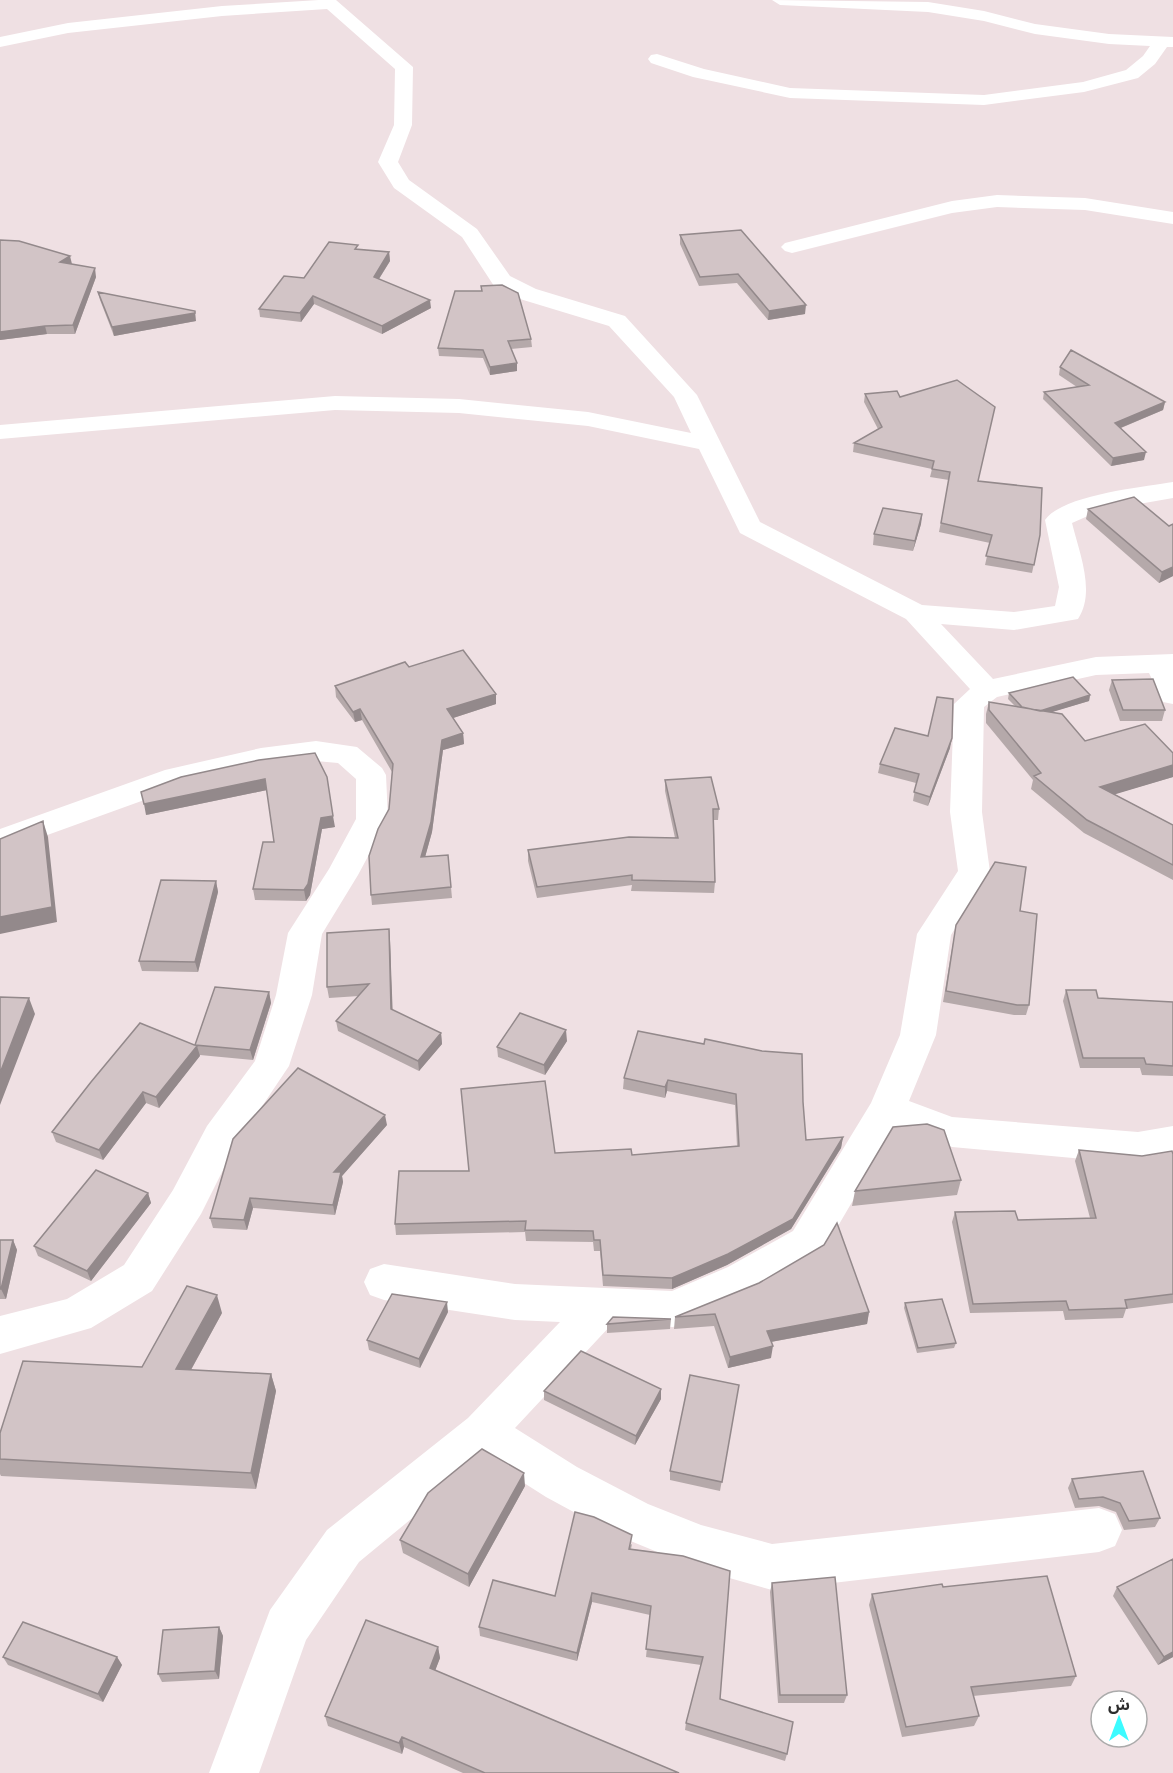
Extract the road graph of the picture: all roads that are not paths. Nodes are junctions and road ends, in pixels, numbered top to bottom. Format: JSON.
{"nodes":[{"id":1,"x":780,"y":0,"type":"edge"},
{"id":2,"x":329,"y":2,"type":"edge"},
{"id":3,"x":0,"y":42,"type":"edge"},
{"id":4,"x":1168,"y":42,"type":"edge"},
{"id":5,"x":657,"y":59,"type":"dead end"},
{"id":6,"x":1173,"y":218,"type":"edge"},
{"id":7,"x":792,"y":247,"type":"dead end"},
{"id":8,"x":0,"y":432,"type":"edge"},
{"id":9,"x":709,"y":444,"type":"junction"},
{"id":10,"x":1173,"y":490,"type":"edge"},
{"id":11,"x":916,"y":613,"type":"junction"},
{"id":12,"x":1169,"y":674,"type":"edge"},
{"id":13,"x":987,"y":690,"type":"junction"},
{"id":14,"x":0,"y":844,"type":"edge"},
{"id":15,"x":887,"y":1109,"type":"junction"},
{"id":16,"x":1173,"y":1142,"type":"edge"},
{"id":17,"x":384,"y":1282,"type":"dead end"},
{"id":18,"x":602,"y":1307,"type":"junction"},
{"id":19,"x":0,"y":1335,"type":"edge"},
{"id":20,"x":483,"y":1432,"type":"junction"},
{"id":21,"x":1099,"y":1530,"type":"dead end"},
{"id":22,"x":234,"y":1773,"type":"edge"}],
"edges":[{"from":1,"to":4,"type":"street"},
{"from":2,"to":3,"type":"street"},
{"from":2,"to":9,"type":"street"},
{"from":4,"to":5,"type":"street"},
{"from":6,"to":7,"type":"street"},
{"from":8,"to":9,"type":"street"},
{"from":9,"to":11,"type":"street"},
{"from":10,"to":11,"type":"street"},
{"from":11,"to":13,"type":"street"},
{"from":12,"to":13,"type":"street"},
{"from":13,"to":15,"type":"street"},
{"from":14,"to":19,"type":"street"},
{"from":15,"to":16,"type":"street"},
{"from":15,"to":18,"type":"street"},
{"from":17,"to":18,"type":"street"},
{"from":18,"to":20,"type":"street"},
{"from":20,"to":21,"type":"street"},
{"from":20,"to":22,"type":"street"}]}
